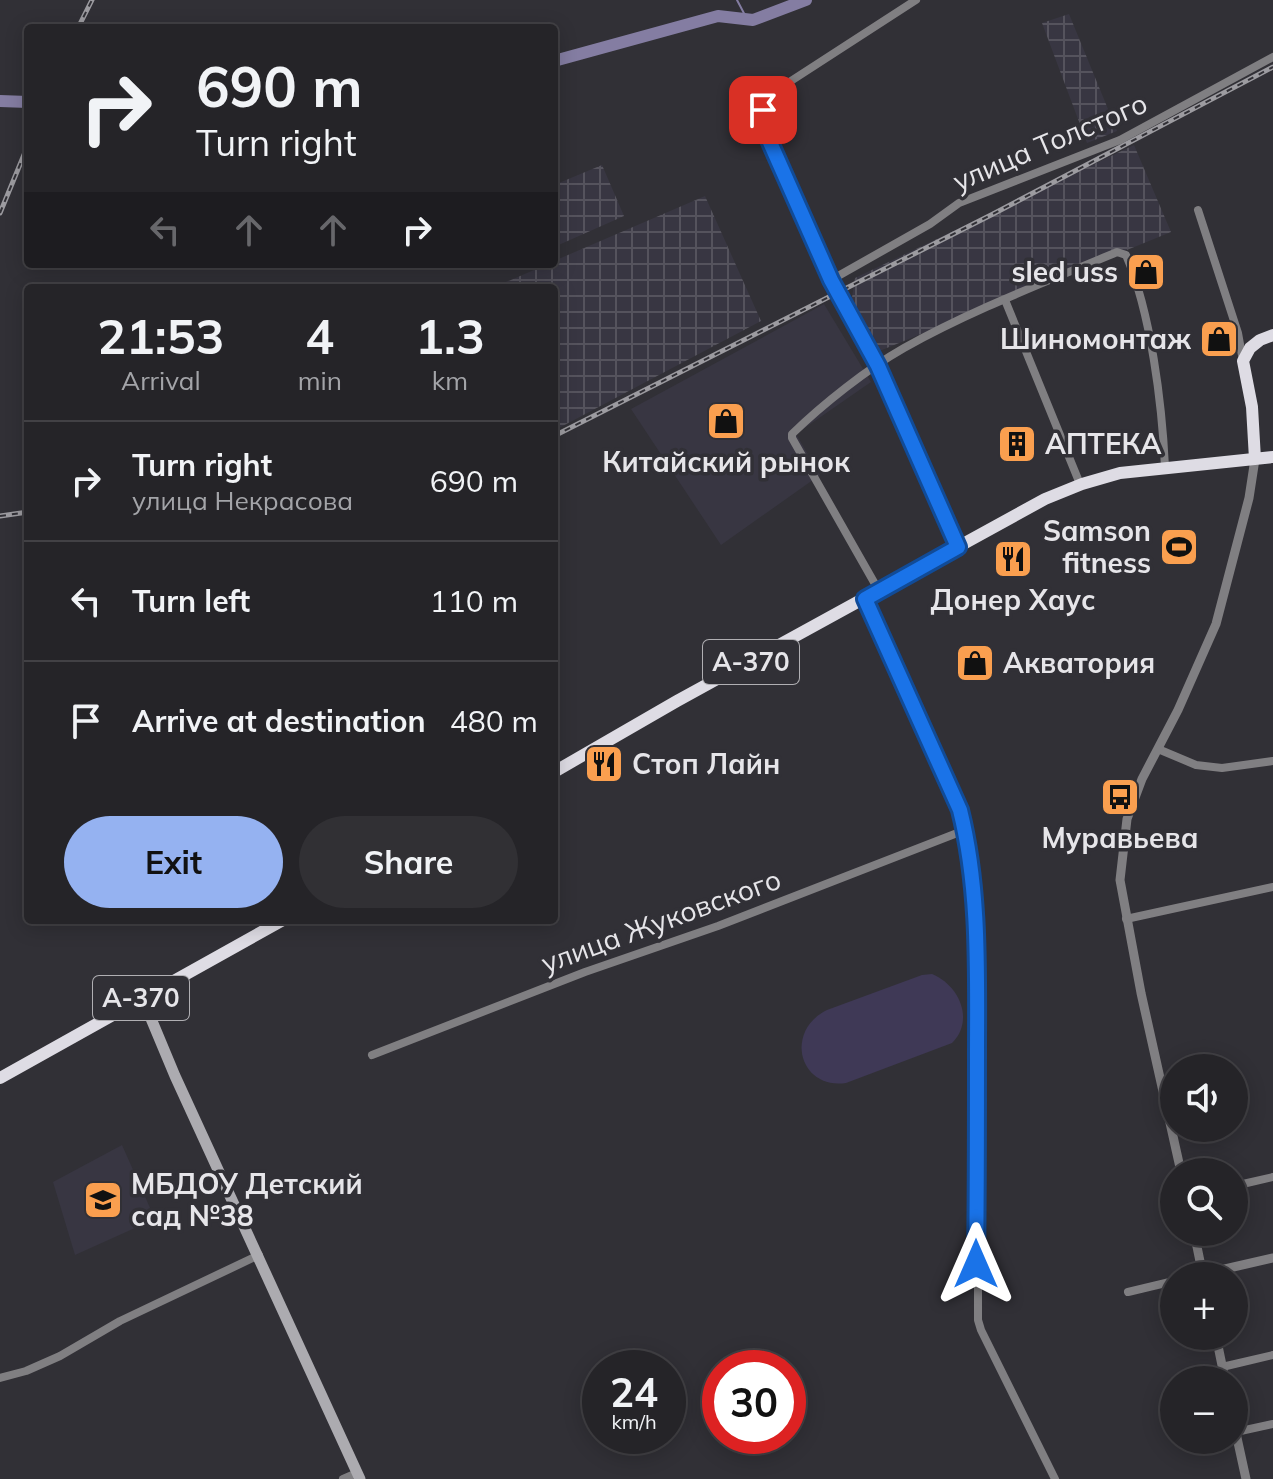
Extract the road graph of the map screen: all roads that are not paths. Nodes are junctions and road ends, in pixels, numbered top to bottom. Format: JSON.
{"nodes":[{"id":1,"x":916,"y":0,"type":"edge"},
{"id":2,"x":1273,"y":57,"type":"edge"},
{"id":3,"x":1198,"y":210,"type":"dead end"},
{"id":4,"x":831,"y":280,"type":"junction"},
{"id":5,"x":1005,"y":300,"type":"junction"},
{"id":6,"x":1273,"y":335,"type":"edge"},
{"id":7,"x":1243,"y":361,"type":"junction"},
{"id":8,"x":878,"y":366,"type":"junction"},
{"id":9,"x":1273,"y":457,"type":"edge"},
{"id":10,"x":1255,"y":459,"type":"junction"},
{"id":11,"x":1165,"y":467,"type":"junction"},
{"id":12,"x":1080,"y":484,"type":"junction"},
{"id":13,"x":958,"y":547,"type":"junction"},
{"id":14,"x":879,"y":591,"type":"junction"},
{"id":15,"x":865,"y":599,"type":"junction"},
{"id":16,"x":1158,"y":749,"type":"junction"},
{"id":17,"x":1273,"y":761,"type":"edge"},
{"id":18,"x":558,"y":770,"type":"edge"},
{"id":19,"x":965,"y":830,"type":"junction"},
{"id":20,"x":1273,"y":887,"type":"edge"},
{"id":21,"x":1126,"y":919,"type":"junction"},
{"id":22,"x":276,"y":924,"type":"edge"},
{"id":23,"x":142,"y":997,"type":"junction"},
{"id":24,"x":372,"y":1055,"type":"dead end"},
{"id":25,"x":0,"y":1078,"type":"edge"},
{"id":26,"x":1178,"y":1158,"type":"edge"},
{"id":27,"x":1273,"y":1177,"type":"edge"},
{"id":28,"x":1248,"y":1183,"type":"edge"},
{"id":29,"x":259,"y":1255,"type":"junction"},
{"id":30,"x":1273,"y":1258,"type":"edge"},
{"id":31,"x":1248,"y":1264,"type":"edge"},
{"id":32,"x":1160,"y":1284,"type":"edge"},
{"id":33,"x":1128,"y":1292,"type":"dead end"},
{"id":34,"x":1273,"y":1355,"type":"edge"},
{"id":35,"x":1226,"y":1366,"type":"edge"},
{"id":36,"x":0,"y":1378,"type":"edge"},
{"id":37,"x":1273,"y":1424,"type":"edge"},
{"id":38,"x":1248,"y":1427,"type":"edge"},
{"id":39,"x":1241,"y":1454,"type":"edge"},
{"id":40,"x":359,"y":1476,"type":"edge"},
{"id":41,"x":343,"y":1479,"type":"edge"},
{"id":42,"x":1055,"y":1479,"type":"edge"},
{"id":43,"x":1246,"y":1479,"type":"edge"}],
"edges":[{"from":1,"to":4,"type":"street"},
{"from":2,"to":4,"type":"street","name":"улица Толстого"},
{"from":3,"to":7,"type":"street"},
{"from":4,"to":8,"type":"street"},
{"from":5,"to":8,"type":"street"},
{"from":5,"to":11,"type":"street"},
{"from":5,"to":12,"type":"street"},
{"from":6,"to":7,"type":"highway"},
{"from":7,"to":10,"type":"highway"},
{"from":8,"to":13,"type":"street"},
{"from":8,"to":14,"type":"street"},
{"from":9,"to":10,"type":"highway","number":"А-370"},
{"from":10,"to":11,"type":"highway","number":"А-370"},
{"from":10,"to":16,"type":"street"},
{"from":11,"to":12,"type":"highway","number":"А-370"},
{"from":12,"to":13,"type":"highway","number":"А-370"},
{"from":13,"to":14,"type":"highway","number":"А-370"},
{"from":14,"to":15,"type":"highway","number":"А-370"},
{"from":15,"to":18,"type":"highway","number":"А-370"},
{"from":15,"to":19,"type":"street"},
{"from":16,"to":17,"type":"street"},
{"from":16,"to":21,"type":"street"},
{"from":19,"to":24,"type":"street","name":"улица Жуковского"},
{"from":19,"to":42,"type":"street"},
{"from":20,"to":21,"type":"street"},
{"from":21,"to":26,"type":"street"},
{"from":22,"to":23,"type":"highway","number":"А-370"},
{"from":23,"to":25,"type":"highway","number":"А-370"},
{"from":23,"to":29,"type":"main road"},
{"from":27,"to":28,"type":"street"},
{"from":29,"to":36,"type":"street"},
{"from":29,"to":40,"type":"main road"},
{"from":30,"to":31,"type":"street"},
{"from":32,"to":33,"type":"street"},
{"from":34,"to":35,"type":"street"},
{"from":37,"to":38,"type":"street"},
{"from":39,"to":43,"type":"street"},
{"from":40,"to":41,"type":"street"}]}
